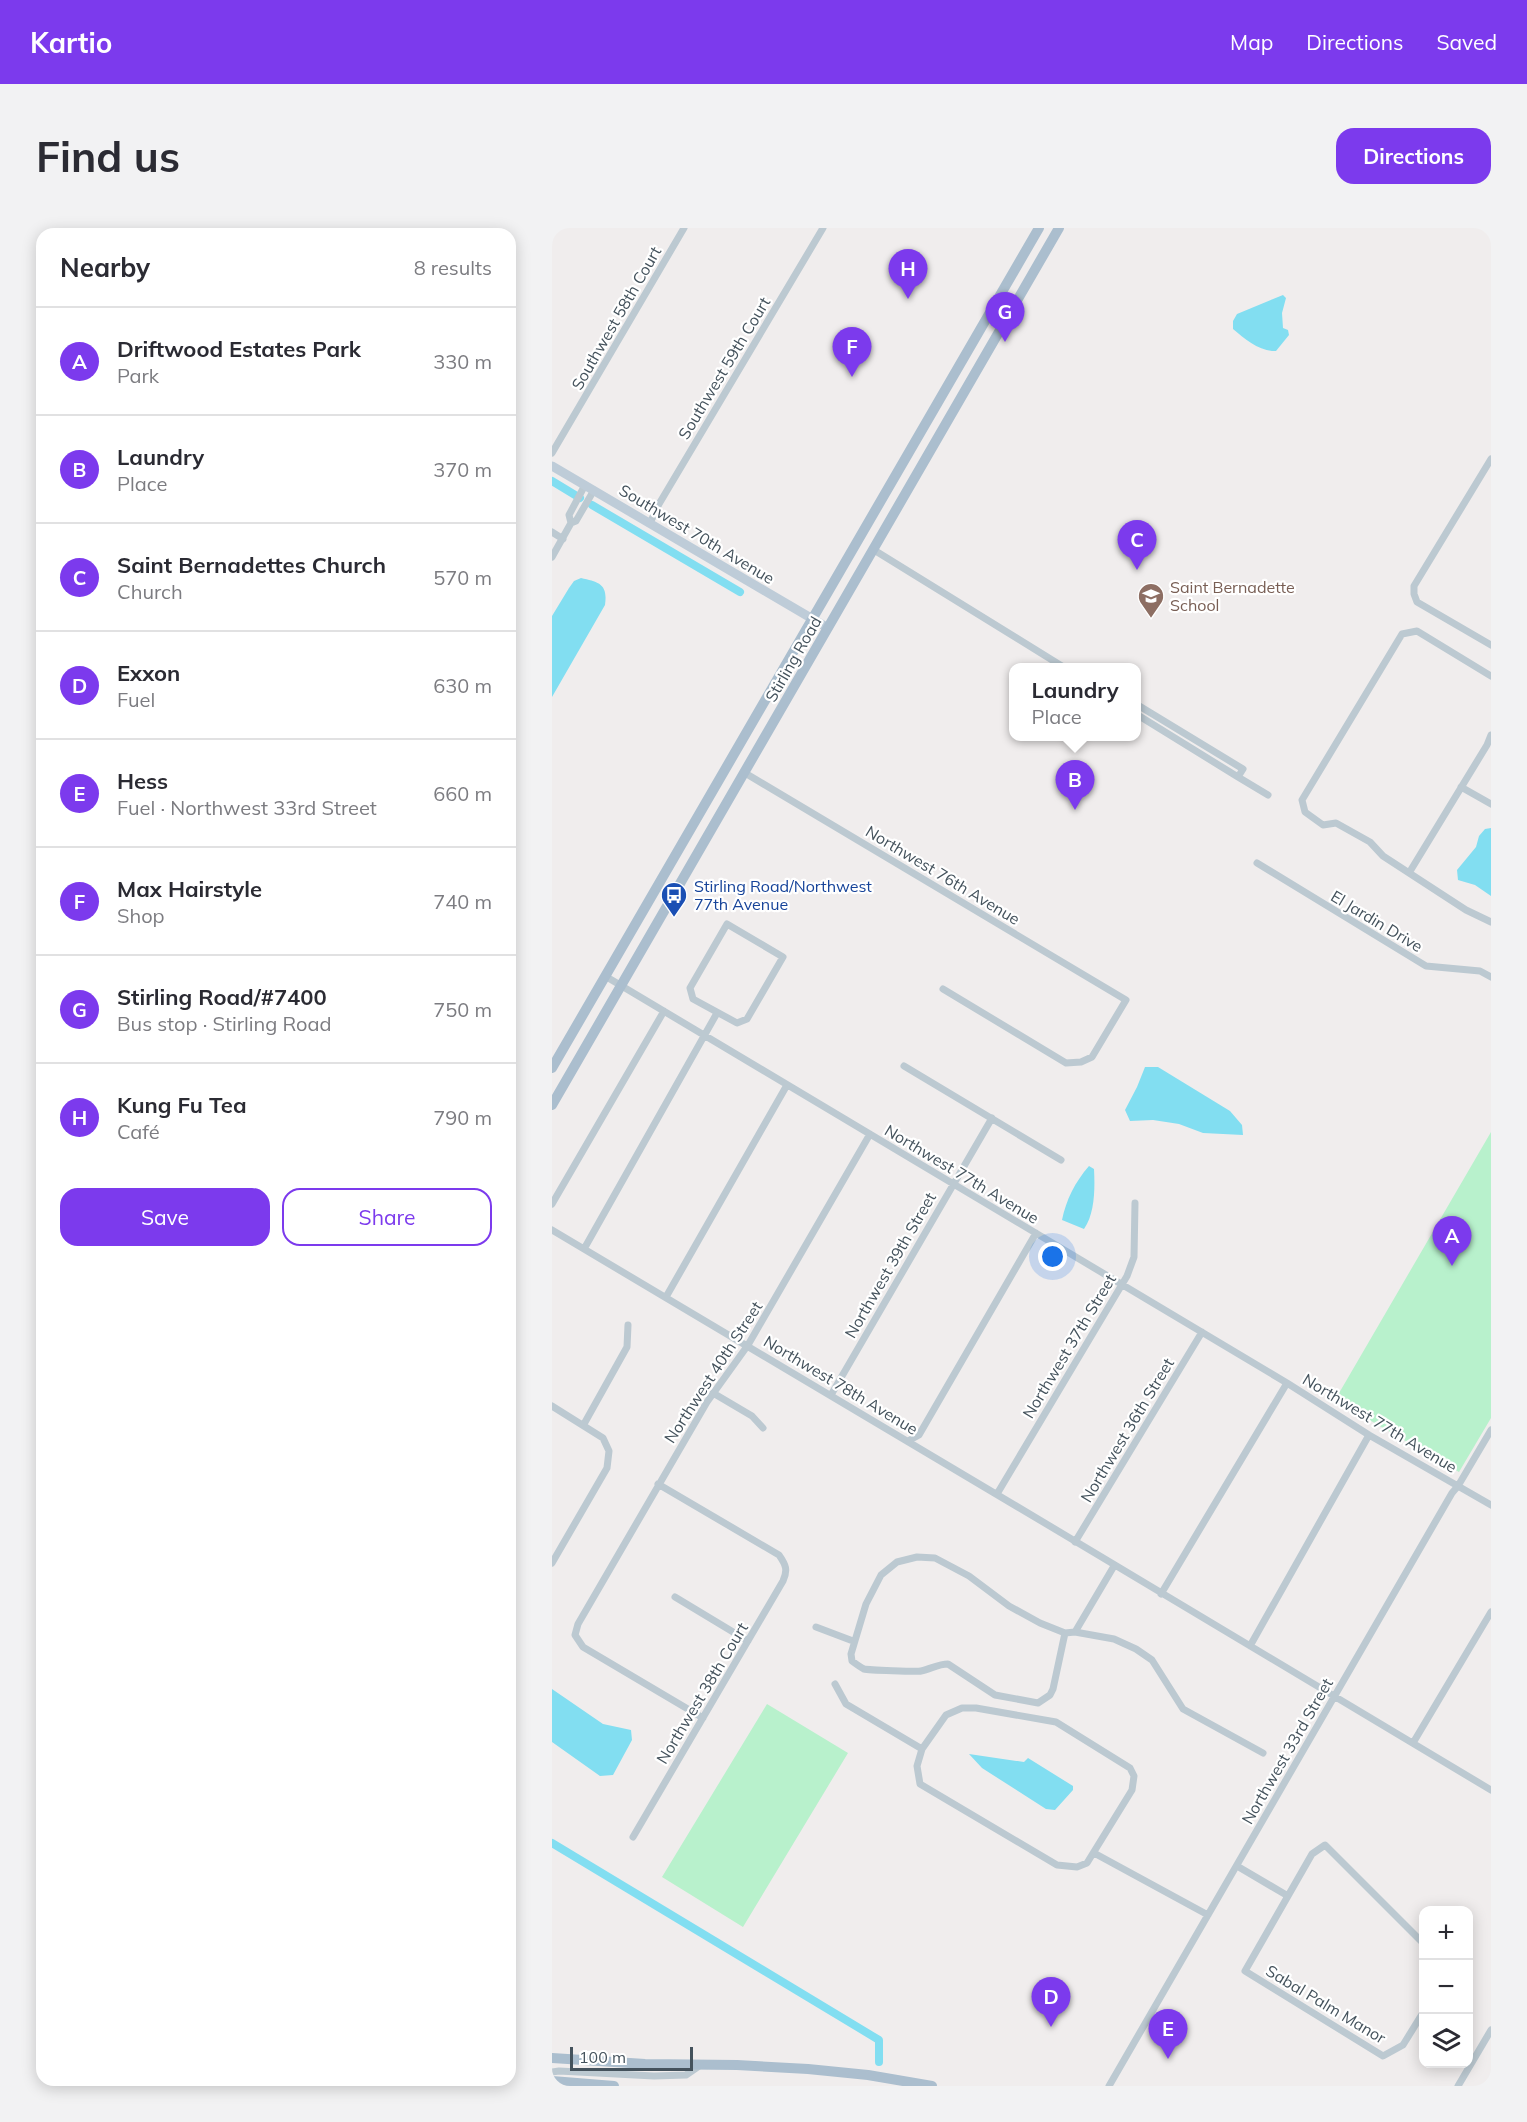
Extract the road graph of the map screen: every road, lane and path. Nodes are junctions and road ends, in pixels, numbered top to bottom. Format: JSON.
{"nodes":[{"id":1,"x":684,"y":228,"type":"edge"},
{"id":2,"x":823,"y":228,"type":"edge"},
{"id":3,"x":1039,"y":228,"type":"edge"},
{"id":4,"x":1059,"y":228,"type":"edge"},
{"id":5,"x":552,"y":453,"type":"edge"},
{"id":6,"x":909,"y":453,"type":"junction"},
{"id":7,"x":1491,"y":459,"type":"edge"},
{"id":8,"x":924,"y":462,"type":"junction"},
{"id":9,"x":552,"y":466,"type":"edge"},
{"id":10,"x":590,"y":488,"type":"junction"},
{"id":11,"x":650,"y":523,"type":"junction"},
{"id":12,"x":552,"y":532,"type":"edge"},
{"id":13,"x":562,"y":539,"type":"junction"},
{"id":14,"x":874,"y":550,"type":"junction"},
{"id":15,"x":552,"y":557,"type":"edge"},
{"id":16,"x":813,"y":620,"type":"junction"},
{"id":17,"x":828,"y":628,"type":"junction"},
{"id":18,"x":1491,"y":645,"type":"edge"},
{"id":19,"x":1057,"y":663,"type":"edge"},
{"id":20,"x":1491,"y":676,"type":"edge"},
{"id":21,"x":1141,"y":706,"type":"edge"},
{"id":22,"x":1141,"y":716,"type":"edge"},
{"id":23,"x":1491,"y":735,"type":"edge"},
{"id":24,"x":745,"y":773,"type":"junction"},
{"id":25,"x":1238,"y":777,"type":"junction"},
{"id":26,"x":1461,"y":787,"type":"junction"},
{"id":27,"x":1268,"y":795,"type":"dead end"},
{"id":28,"x":1491,"y":804,"type":"edge"},
{"id":29,"x":1257,"y":863,"type":"dead end"},
{"id":30,"x":1409,"y":873,"type":"junction"},
{"id":31,"x":1491,"y":922,"type":"edge"},
{"id":32,"x":605,"y":976,"type":"junction"},
{"id":33,"x":1491,"y":977,"type":"edge"},
{"id":34,"x":622,"y":986,"type":"junction"},
{"id":35,"x":944,"y":989,"type":"dead end"},
{"id":36,"x":664,"y":1011,"type":"junction"},
{"id":37,"x":717,"y":1013,"type":"junction"},
{"id":38,"x":705,"y":1035,"type":"junction"},
{"id":39,"x":904,"y":1066,"type":"dead end"},
{"id":40,"x":552,"y":1068,"type":"edge"},
{"id":41,"x":787,"y":1085,"type":"junction"},
{"id":42,"x":552,"y":1105,"type":"edge"},
{"id":43,"x":992,"y":1118,"type":"junction"},
{"id":44,"x":870,"y":1134,"type":"junction"},
{"id":45,"x":1061,"y":1160,"type":"dead end"},
{"id":46,"x":953,"y":1183,"type":"junction"},
{"id":47,"x":1136,"y":1203,"type":"dead end"},
{"id":48,"x":552,"y":1204,"type":"edge"},
{"id":49,"x":553,"y":1233,"type":"edge"},
{"id":50,"x":1036,"y":1233,"type":"junction"},
{"id":51,"x":584,"y":1249,"type":"junction"},
{"id":52,"x":1120,"y":1285,"type":"junction"},
{"id":53,"x":666,"y":1297,"type":"junction"},
{"id":54,"x":628,"y":1325,"type":"dead end"},
{"id":55,"x":1202,"y":1332,"type":"junction"},
{"id":56,"x":748,"y":1345,"type":"junction"},
{"id":57,"x":1287,"y":1383,"type":"junction"},
{"id":58,"x":713,"y":1393,"type":"junction"},
{"id":59,"x":831,"y":1395,"type":"junction"},
{"id":60,"x":552,"y":1406,"type":"edge"},
{"id":61,"x":584,"y":1424,"type":"junction"},
{"id":62,"x":763,"y":1428,"type":"dead end"},
{"id":63,"x":1491,"y":1430,"type":"edge"},
{"id":64,"x":1369,"y":1435,"type":"junction"},
{"id":65,"x":908,"y":1441,"type":"junction"},
{"id":66,"x":658,"y":1484,"type":"junction"},
{"id":67,"x":1458,"y":1486,"type":"junction"},
{"id":68,"x":997,"y":1494,"type":"junction"},
{"id":69,"x":1491,"y":1505,"type":"edge"},
{"id":70,"x":1074,"y":1542,"type":"junction"},
{"id":71,"x":552,"y":1563,"type":"edge"},
{"id":72,"x":1114,"y":1566,"type":"junction"},
{"id":73,"x":1161,"y":1594,"type":"junction"},
{"id":74,"x":675,"y":1597,"type":"dead end"},
{"id":75,"x":1491,"y":1612,"type":"edge"},
{"id":76,"x":816,"y":1627,"type":"dead end"},
{"id":77,"x":1075,"y":1632,"type":"junction"},
{"id":78,"x":1065,"y":1633,"type":"junction"},
{"id":79,"x":748,"y":1641,"type":"junction"},
{"id":80,"x":853,"y":1641,"type":"junction"},
{"id":81,"x":1250,"y":1646,"type":"junction"},
{"id":82,"x":835,"y":1684,"type":"dead end"},
{"id":83,"x":1334,"y":1696,"type":"junction"},
{"id":84,"x":703,"y":1718,"type":"junction"},
{"id":85,"x":1413,"y":1743,"type":"junction"},
{"id":86,"x":922,"y":1749,"type":"junction"},
{"id":87,"x":1263,"y":1753,"type":"dead end"},
{"id":88,"x":1491,"y":1790,"type":"edge"},
{"id":89,"x":633,"y":1837,"type":"dead end"},
{"id":90,"x":1094,"y":1853,"type":"junction"},
{"id":91,"x":1237,"y":1866,"type":"junction"},
{"id":92,"x":1288,"y":1896,"type":"junction"},
{"id":93,"x":1208,"y":1915,"type":"junction"},
{"id":94,"x":1419,"y":1939,"type":"edge"},
{"id":95,"x":1422,"y":2014,"type":"edge"},
{"id":96,"x":1491,"y":2030,"type":"edge"},
{"id":97,"x":552,"y":2058,"type":"edge"},
{"id":98,"x":699,"y":2066,"type":"junction"},
{"id":99,"x":552,"y":2072,"type":"edge"},
{"id":100,"x":552,"y":2081,"type":"edge"},
{"id":101,"x":614,"y":2086,"type":"edge"},
{"id":102,"x":932,"y":2086,"type":"edge"},
{"id":103,"x":1109,"y":2086,"type":"edge"},
{"id":104,"x":1458,"y":2086,"type":"edge"}],
"edges":[{"from":1,"to":5,"type":"street","name":"Southwest 58th Court"},
{"from":2,"to":11,"type":"street","name":"Southwest 59th Court"},
{"from":3,"to":6,"type":"main road","name":"Stirling Road"},
{"from":4,"to":8,"type":"main road","name":"Stirling Road"},
{"from":6,"to":8,"type":"main road"},
{"from":6,"to":16,"type":"main road","name":"Stirling Road"},
{"from":7,"to":18,"type":"street"},
{"from":8,"to":14,"type":"main road","name":"Stirling Road"},
{"from":9,"to":10,"type":"street","name":"Southwest 70th Avenue"},
{"from":10,"to":11,"type":"street","name":"Southwest 70th Avenue"},
{"from":10,"to":13,"type":"street"},
{"from":11,"to":16,"type":"street","name":"Southwest 70th Avenue"},
{"from":12,"to":13,"type":"street"},
{"from":13,"to":15,"type":"street"},
{"from":14,"to":17,"type":"main road","name":"Stirling Road"},
{"from":14,"to":19,"type":"street"},
{"from":16,"to":17,"type":"street","name":"Southwest 70th Avenue"},
{"from":16,"to":32,"type":"main road","name":"Stirling Road"},
{"from":17,"to":24,"type":"main road","name":"Stirling Road"},
{"from":20,"to":30,"type":"street"},
{"from":21,"to":25,"type":"street"},
{"from":22,"to":25,"type":"street"},
{"from":23,"to":26,"type":"street"},
{"from":24,"to":34,"type":"main road","name":"Stirling Road"},
{"from":24,"to":35,"type":"street","name":"Northwest 76th Avenue"},
{"from":25,"to":27,"type":"street"},
{"from":26,"to":28,"type":"street"},
{"from":26,"to":30,"type":"street"},
{"from":29,"to":33,"type":"street","name":"El Jardin Drive"},
{"from":30,"to":31,"type":"street"},
{"from":32,"to":34,"type":"street","name":"Northwest 77th Avenue"},
{"from":32,"to":40,"type":"main road","name":"Stirling Road"},
{"from":34,"to":36,"type":"street","name":"Northwest 77th Avenue"},
{"from":34,"to":42,"type":"main road","name":"Stirling Road"},
{"from":36,"to":38,"type":"street","name":"Northwest 77th Avenue"},
{"from":36,"to":48,"type":"street"},
{"from":37,"to":37,"type":"street"},
{"from":37,"to":38,"type":"street"},
{"from":38,"to":41,"type":"street","name":"Northwest 77th Avenue"},
{"from":38,"to":51,"type":"street"},
{"from":39,"to":43,"type":"street"},
{"from":41,"to":44,"type":"street","name":"Northwest 77th Avenue"},
{"from":41,"to":53,"type":"street"},
{"from":43,"to":45,"type":"street"},
{"from":43,"to":46,"type":"street","name":"Northwest 39th Street"},
{"from":44,"to":46,"type":"street","name":"Northwest 77th Avenue"},
{"from":44,"to":56,"type":"street","name":"Northwest 40th Street"},
{"from":46,"to":50,"type":"street","name":"Northwest 77th Avenue"},
{"from":46,"to":59,"type":"street","name":"Northwest 39th Street"},
{"from":47,"to":52,"type":"street","name":"Northwest 37th Street"},
{"from":49,"to":51,"type":"street","name":"Northwest 78th Avenue"},
{"from":50,"to":52,"type":"street","name":"Northwest 77th Avenue"},
{"from":50,"to":65,"type":"street"},
{"from":51,"to":53,"type":"street","name":"Northwest 78th Avenue"},
{"from":52,"to":55,"type":"street","name":"Northwest 77th Avenue"},
{"from":52,"to":68,"type":"street","name":"Northwest 37th Street"},
{"from":53,"to":56,"type":"street","name":"Northwest 78th Avenue"},
{"from":54,"to":61,"type":"street"},
{"from":55,"to":57,"type":"street","name":"Northwest 77th Avenue"},
{"from":55,"to":70,"type":"street","name":"Northwest 36th Street"},
{"from":56,"to":58,"type":"street","name":"Northwest 40th Street"},
{"from":56,"to":59,"type":"street","name":"Northwest 78th Avenue"},
{"from":57,"to":64,"type":"street","name":"Northwest 77th Avenue"},
{"from":57,"to":73,"type":"street"},
{"from":58,"to":62,"type":"street"},
{"from":58,"to":66,"type":"street","name":"Northwest 40th Street"},
{"from":59,"to":65,"type":"street","name":"Northwest 78th Avenue"},
{"from":60,"to":61,"type":"street"},
{"from":61,"to":71,"type":"street"},
{"from":63,"to":67,"type":"street","name":"Northwest 33rd Street"},
{"from":64,"to":67,"type":"street","name":"Northwest 77th Avenue"},
{"from":64,"to":81,"type":"street"},
{"from":65,"to":68,"type":"street","name":"Northwest 78th Avenue"},
{"from":66,"to":79,"type":"street","name":"Northwest 38th Court"},
{"from":66,"to":84,"type":"street","name":"Northwest 40th Street"},
{"from":67,"to":69,"type":"street","name":"Northwest 77th Avenue"},
{"from":67,"to":83,"type":"street","name":"Northwest 33rd Street"},
{"from":68,"to":70,"type":"street","name":"Northwest 78th Avenue"},
{"from":70,"to":72,"type":"street","name":"Northwest 78th Avenue"},
{"from":72,"to":73,"type":"street","name":"Northwest 78th Avenue"},
{"from":72,"to":77,"type":"street"},
{"from":73,"to":81,"type":"street","name":"Northwest 78th Avenue"},
{"from":74,"to":79,"type":"street"},
{"from":75,"to":85,"type":"street"},
{"from":76,"to":80,"type":"street"},
{"from":77,"to":78,"type":"street"},
{"from":77,"to":87,"type":"street"},
{"from":78,"to":80,"type":"street"},
{"from":78,"to":80,"type":"street"},
{"from":79,"to":84,"type":"street","name":"Northwest 38th Court"},
{"from":81,"to":83,"type":"street","name":"Northwest 78th Avenue"},
{"from":82,"to":86,"type":"street"},
{"from":83,"to":85,"type":"street","name":"Northwest 78th Avenue"},
{"from":83,"to":91,"type":"street","name":"Northwest 33rd Street"},
{"from":84,"to":89,"type":"street","name":"Northwest 38th Court"},
{"from":85,"to":88,"type":"street","name":"Northwest 78th Avenue"},
{"from":86,"to":90,"type":"street"},
{"from":86,"to":90,"type":"street"},
{"from":90,"to":93,"type":"street"},
{"from":91,"to":92,"type":"street"},
{"from":91,"to":93,"type":"street","name":"Northwest 33rd Street"},
{"from":92,"to":94,"type":"street","name":"Sabal Palm Manor"},
{"from":92,"to":95,"type":"street","name":"Sabal Palm Manor"},
{"from":93,"to":103,"type":"street","name":"Northwest 33rd Street"},
{"from":96,"to":104,"type":"street"},
{"from":97,"to":98,"type":"main road"},
{"from":98,"to":99,"type":"street"},
{"from":98,"to":102,"type":"main road"},
{"from":100,"to":101,"type":"main road"}]}
